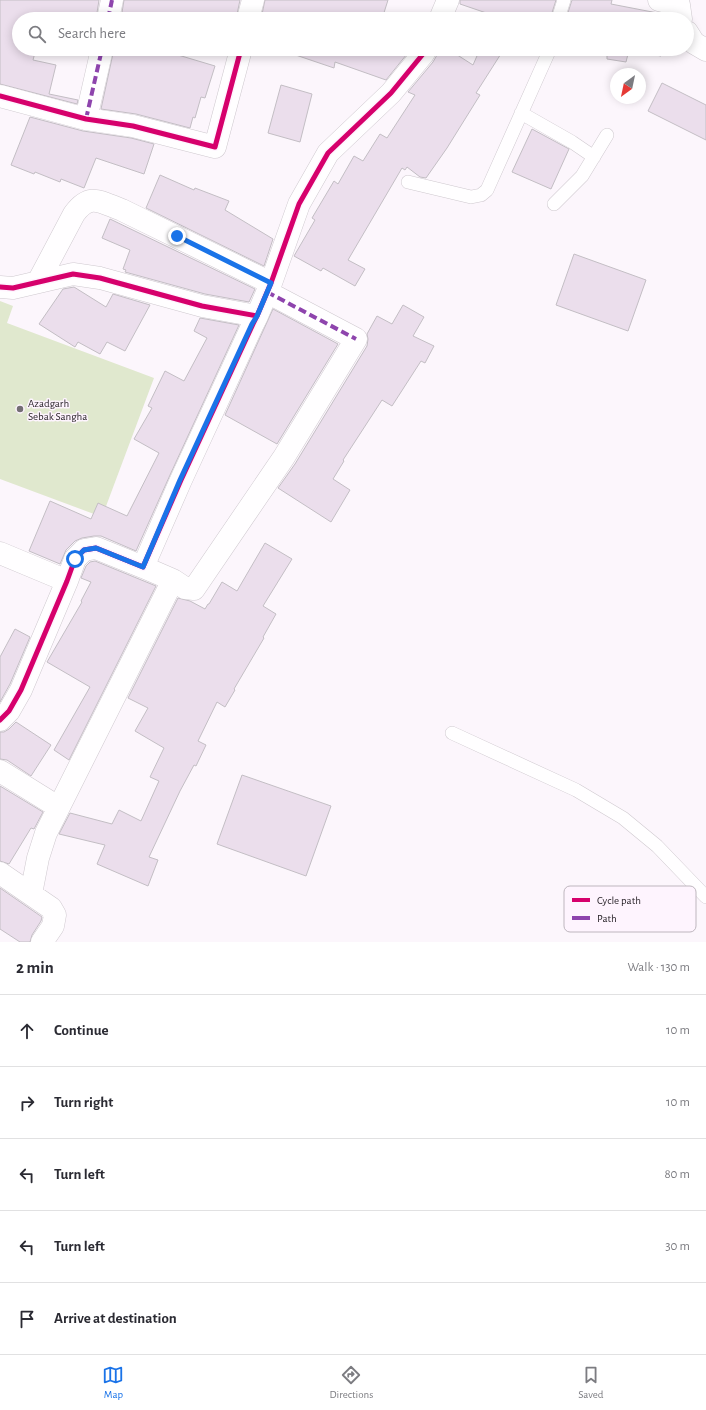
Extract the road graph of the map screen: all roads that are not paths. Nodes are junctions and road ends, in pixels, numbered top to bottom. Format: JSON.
{"nodes":[{"id":1,"x":112,"y":0,"type":"edge"},
{"id":2,"x":253,"y":0,"type":"edge"},
{"id":3,"x":448,"y":0,"type":"edge"},
{"id":4,"x":564,"y":0,"type":"edge"},
{"id":5,"x":109,"y":12,"type":"edge"},
{"id":6,"x":250,"y":12,"type":"edge"},
{"id":7,"x":443,"y":12,"type":"edge"},
{"id":8,"x":560,"y":12,"type":"edge"},
{"id":9,"x":694,"y":43,"type":"edge"},
{"id":10,"x":706,"y":50,"type":"edge"},
{"id":11,"x":100,"y":56,"type":"edge"},
{"id":12,"x":239,"y":56,"type":"edge"},
{"id":13,"x":421,"y":56,"type":"edge"},
{"id":14,"x":547,"y":56,"type":"edge"},
{"id":15,"x":0,"y":96,"type":"edge"},
{"id":16,"x":520,"y":113,"type":"junction"},
{"id":17,"x":86,"y":119,"type":"junction"},
{"id":18,"x":607,"y":135,"type":"dead end"},
{"id":19,"x":594,"y":156,"type":"junction"},
{"id":20,"x":408,"y":182,"type":"dead end"},
{"id":21,"x":554,"y":204,"type":"dead end"},
{"id":22,"x":38,"y":282,"type":"junction"},
{"id":23,"x":0,"y":287,"type":"edge"},
{"id":24,"x":269,"y":288,"type":"junction"},
{"id":25,"x":257,"y":316,"type":"junction"},
{"id":26,"x":0,"y":553,"type":"edge"},
{"id":27,"x":143,"y":567,"type":"junction"},
{"id":28,"x":173,"y":580,"type":"junction"},
{"id":29,"x":67,"y":581,"type":"junction"},
{"id":30,"x":0,"y":720,"type":"edge"},
{"id":31,"x":452,"y":733,"type":"dead end"},
{"id":32,"x":0,"y":770,"type":"edge"},
{"id":33,"x":58,"y":807,"type":"junction"},
{"id":34,"x":0,"y":873,"type":"edge"},
{"id":35,"x":695,"y":886,"type":"edge"},
{"id":36,"x":696,"y":887,"type":"edge"},
{"id":37,"x":31,"y":894,"type":"junction"},
{"id":38,"x":706,"y":897,"type":"edge"},
{"id":39,"x":42,"y":942,"type":"edge"}],
"edges":[{"from":1,"to":5,"type":"street"},
{"from":2,"to":6,"type":"street"},
{"from":3,"to":7,"type":"street"},
{"from":4,"to":8,"type":"lane"},
{"from":9,"to":10,"type":"street"},
{"from":11,"to":17,"type":"street"},
{"from":12,"to":17,"type":"street"},
{"from":13,"to":24,"type":"street"},
{"from":14,"to":16,"type":"lane"},
{"from":15,"to":17,"type":"street"},
{"from":16,"to":19,"type":"lane"},
{"from":16,"to":20,"type":"lane"},
{"from":18,"to":19,"type":"lane"},
{"from":19,"to":21,"type":"lane"},
{"from":22,"to":23,"type":"street"},
{"from":22,"to":24,"type":"street"},
{"from":22,"to":25,"type":"street"},
{"from":24,"to":25,"type":"street"},
{"from":24,"to":28,"type":"street"},
{"from":25,"to":27,"type":"street"},
{"from":26,"to":29,"type":"street"},
{"from":27,"to":28,"type":"street"},
{"from":27,"to":29,"type":"street"},
{"from":28,"to":33,"type":"street"},
{"from":29,"to":30,"type":"street"},
{"from":31,"to":35,"type":"lane"},
{"from":32,"to":33,"type":"street"},
{"from":33,"to":37,"type":"street"},
{"from":34,"to":37,"type":"street"},
{"from":36,"to":38,"type":"lane"},
{"from":37,"to":39,"type":"street"}]}
